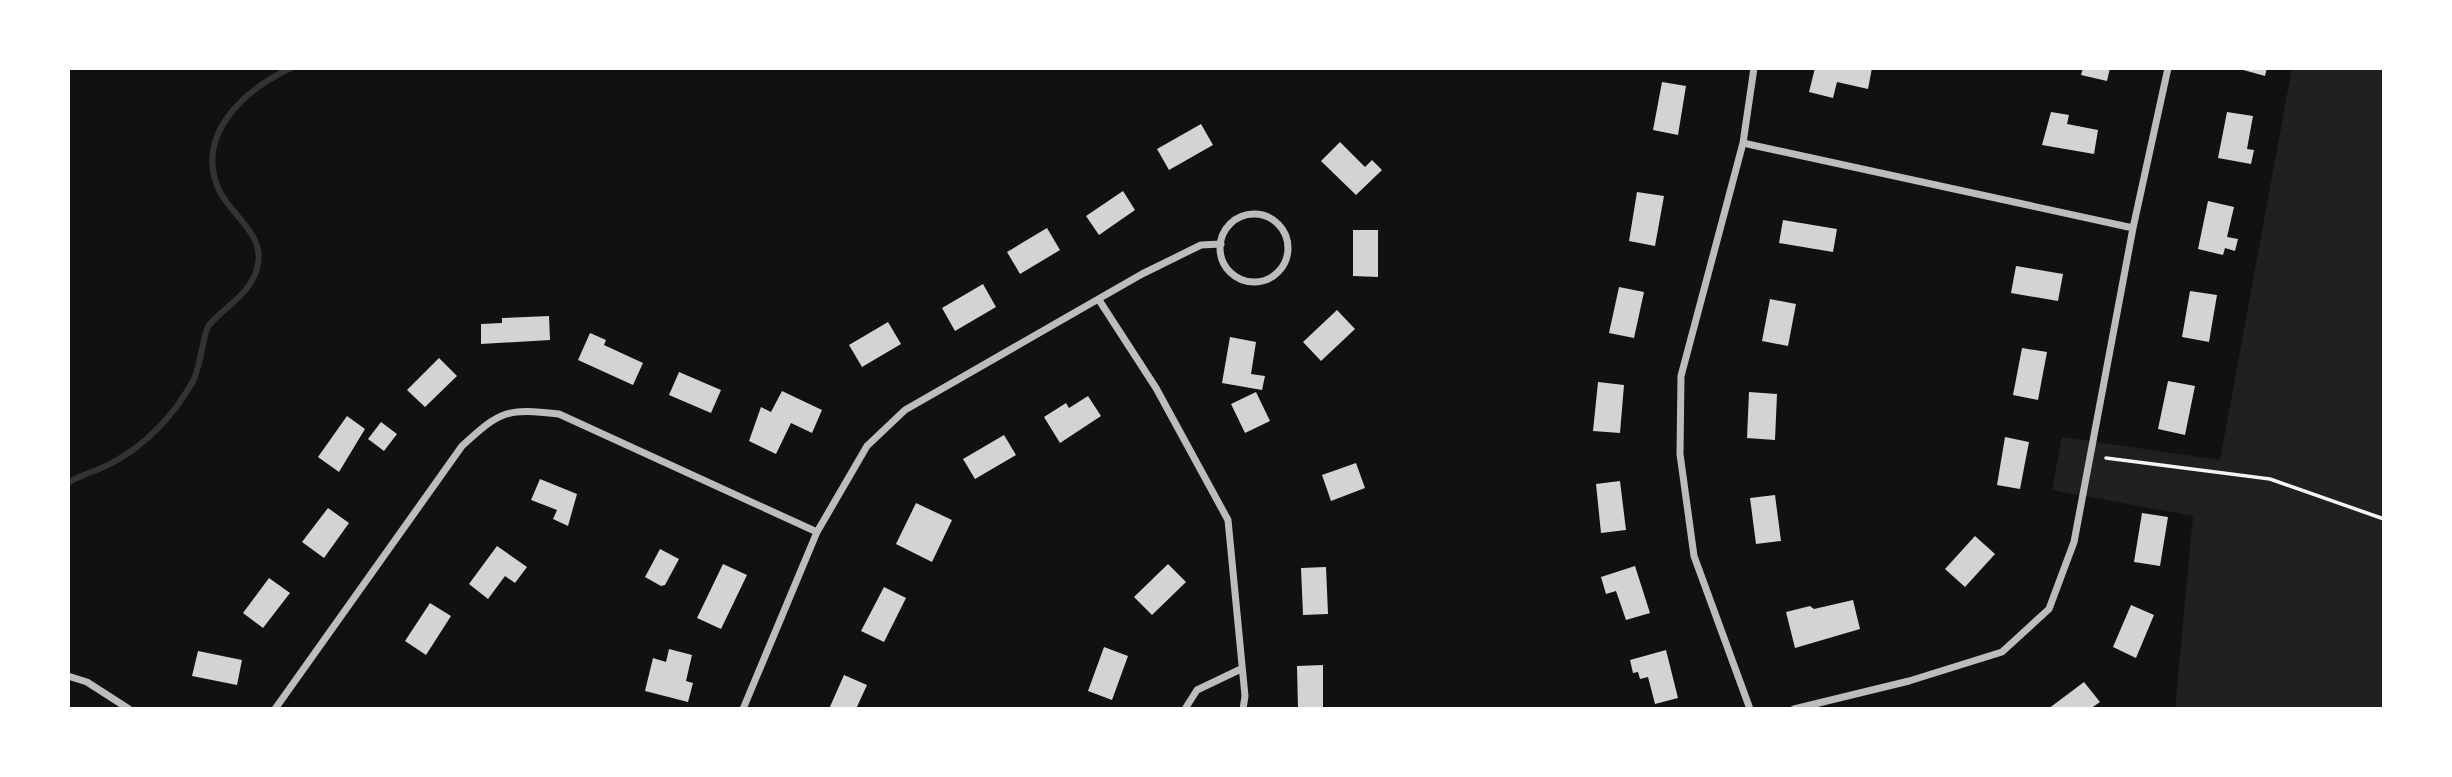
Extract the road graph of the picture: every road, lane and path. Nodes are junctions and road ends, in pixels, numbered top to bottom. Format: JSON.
{"nodes":[{"id":1,"x":1754,"y":68,"type":"edge"},
{"id":2,"x":2168,"y":68,"type":"edge"},
{"id":3,"x":1743,"y":143,"type":"junction"},
{"id":4,"x":2133,"y":228,"type":"junction"},
{"id":5,"x":1221,"y":244,"type":"junction"},
{"id":6,"x":1099,"y":300,"type":"junction"},
{"id":7,"x":2106,"y":458,"type":"dead end"},
{"id":8,"x":2384,"y":519,"type":"edge"},
{"id":9,"x":817,"y":532,"type":"junction"},
{"id":10,"x":1241,"y":669,"type":"junction"},
{"id":11,"x":68,"y":676,"type":"edge"},
{"id":12,"x":130,"y":709,"type":"edge"},
{"id":13,"x":275,"y":709,"type":"edge"},
{"id":14,"x":743,"y":709,"type":"edge"},
{"id":15,"x":1185,"y":709,"type":"edge"},
{"id":16,"x":1243,"y":709,"type":"edge"},
{"id":17,"x":1750,"y":709,"type":"edge"},
{"id":18,"x":1794,"y":709,"type":"edge"}],
"edges":[{"from":1,"to":3,"type":"street"},
{"from":2,"to":4,"type":"street"},
{"from":3,"to":4,"type":"street"},
{"from":3,"to":17,"type":"street"},
{"from":4,"to":18,"type":"street"},
{"from":5,"to":5,"type":"street"},
{"from":5,"to":6,"type":"street"},
{"from":6,"to":9,"type":"street"},
{"from":6,"to":10,"type":"street"},
{"from":7,"to":8,"type":"path"},
{"from":9,"to":13,"type":"street"},
{"from":9,"to":14,"type":"street"},
{"from":10,"to":15,"type":"street"},
{"from":10,"to":16,"type":"street"},
{"from":11,"to":12,"type":"street"}]}
